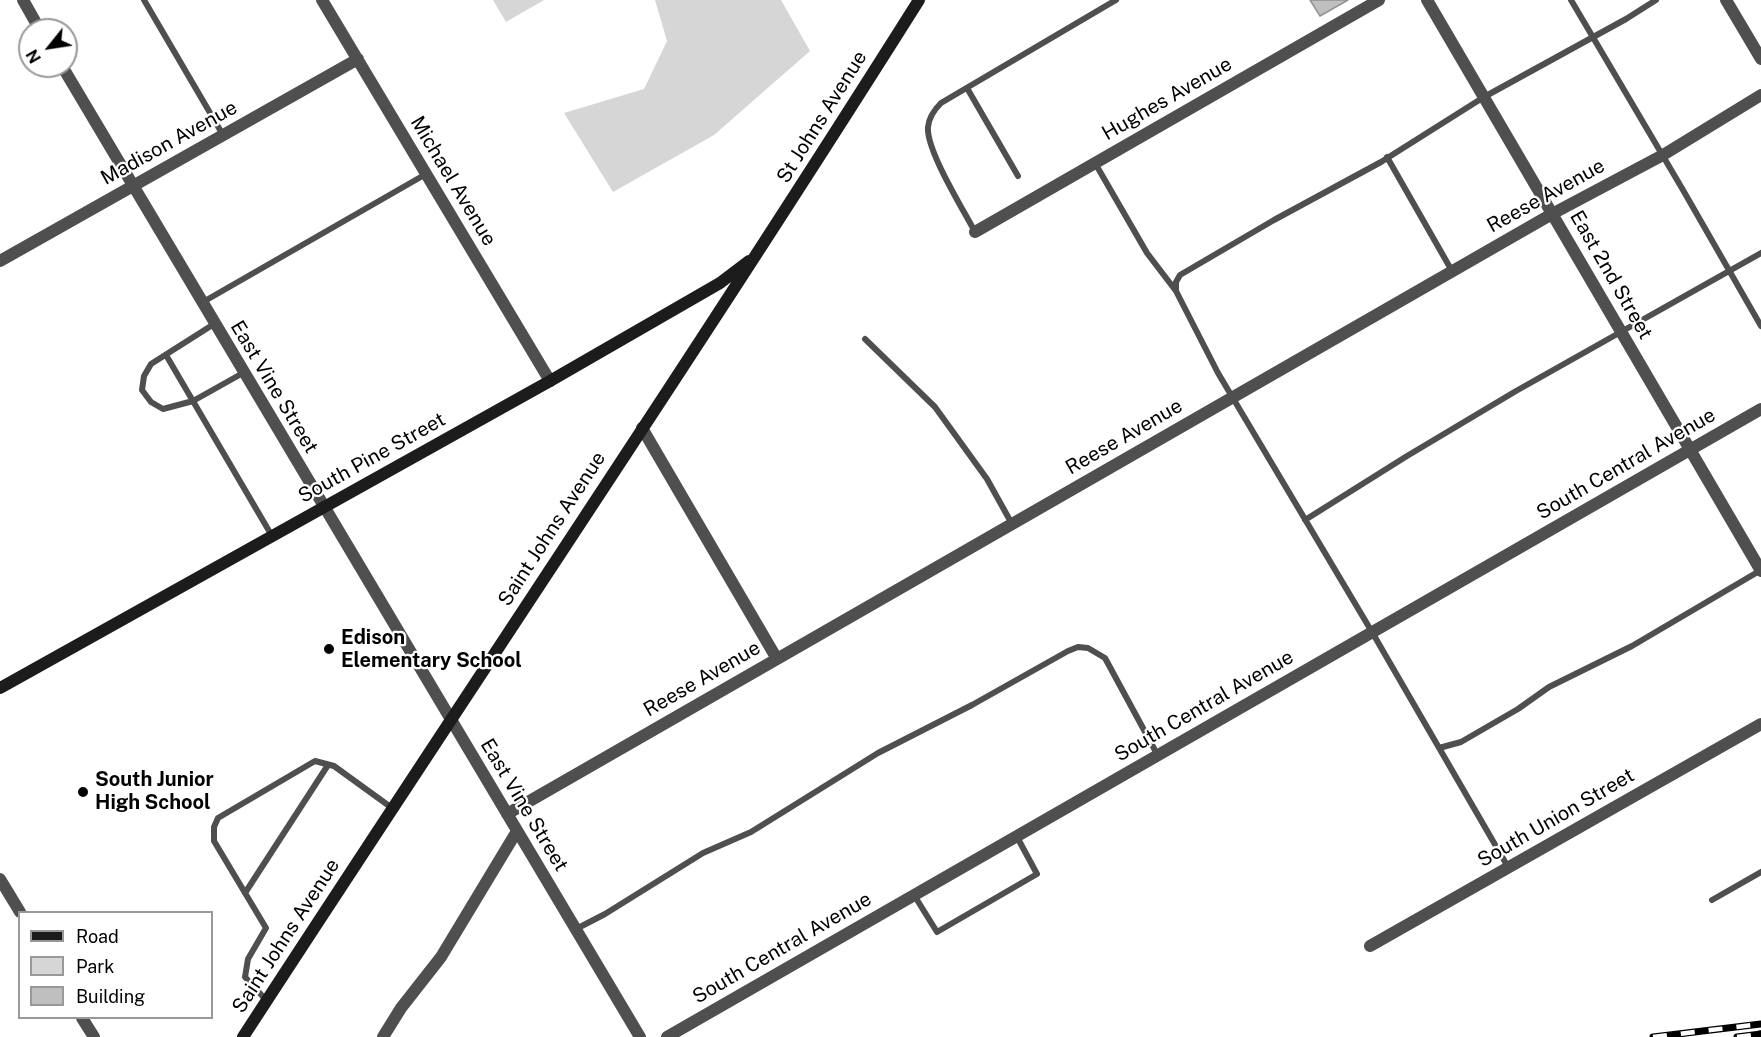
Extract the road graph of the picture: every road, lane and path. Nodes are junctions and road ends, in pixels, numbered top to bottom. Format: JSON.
{"nodes":[{"id":1,"x":23,"y":0,"type":"edge"},
{"id":2,"x":144,"y":0,"type":"edge"},
{"id":3,"x":322,"y":0,"type":"edge"},
{"id":4,"x":919,"y":0,"type":"edge"},
{"id":5,"x":1116,"y":0,"type":"edge"},
{"id":6,"x":1379,"y":0,"type":"edge"},
{"id":7,"x":1427,"y":0,"type":"edge"},
{"id":8,"x":1571,"y":0,"type":"edge"},
{"id":9,"x":1656,"y":0,"type":"edge"},
{"id":10,"x":1726,"y":0,"type":"edge"},
{"id":11,"x":33,"y":18,"type":"edge"},
{"id":12,"x":1593,"y":37,"type":"junction"},
{"id":13,"x":358,"y":59,"type":"junction"},
{"id":14,"x":1761,"y":59,"type":"edge"},
{"id":15,"x":69,"y":78,"type":"edge"},
{"id":16,"x":967,"y":88,"type":"junction"},
{"id":17,"x":1761,"y":95,"type":"edge"},
{"id":18,"x":1484,"y":97,"type":"junction"},
{"id":19,"x":223,"y":135,"type":"junction"},
{"id":20,"x":1663,"y":155,"type":"junction"},
{"id":21,"x":1388,"y":158,"type":"junction"},
{"id":22,"x":1095,"y":163,"type":"junction"},
{"id":23,"x":426,"y":174,"type":"junction"},
{"id":24,"x":1018,"y":176,"type":"dead end"},
{"id":25,"x":132,"y":186,"type":"junction"},
{"id":26,"x":1552,"y":214,"type":"junction"},
{"id":27,"x":975,"y":232,"type":"joint"},
{"id":28,"x":1761,"y":253,"type":"edge"},
{"id":29,"x":757,"y":255,"type":"junction"},
{"id":30,"x":0,"y":261,"type":"edge"},
{"id":31,"x":1728,"y":270,"type":"junction"},
{"id":32,"x":1452,"y":271,"type":"junction"},
{"id":33,"x":1176,"y":291,"type":"junction"},
{"id":34,"x":202,"y":303,"type":"junction"},
{"id":35,"x":214,"y":324,"type":"junction"},
{"id":36,"x":1761,"y":326,"type":"edge"},
{"id":37,"x":1621,"y":332,"type":"junction"},
{"id":38,"x":865,"y":339,"type":"dead end"},
{"id":39,"x":166,"y":355,"type":"junction"},
{"id":40,"x":243,"y":373,"type":"junction"},
{"id":41,"x":550,"y":381,"type":"junction"},
{"id":42,"x":1232,"y":398,"type":"junction"},
{"id":43,"x":193,"y":401,"type":"junction"},
{"id":44,"x":1761,"y":410,"type":"edge"},
{"id":45,"x":642,"y":428,"type":"junction"},
{"id":46,"x":1690,"y":450,"type":"junction"},
{"id":47,"x":323,"y":507,"type":"junction"},
{"id":48,"x":1305,"y":520,"type":"junction"},
{"id":49,"x":1012,"y":524,"type":"junction"},
{"id":50,"x":272,"y":536,"type":"junction"},
{"id":51,"x":1761,"y":570,"type":"edge"},
{"id":52,"x":1372,"y":632,"type":"junction"},
{"id":53,"x":777,"y":659,"type":"junction"},
{"id":54,"x":0,"y":688,"type":"edge"},
{"id":55,"x":450,"y":720,"type":"junction"},
{"id":56,"x":1761,"y":724,"type":"edge"},
{"id":57,"x":1439,"y":748,"type":"junction"},
{"id":58,"x":1157,"y":754,"type":"junction"},
{"id":59,"x":331,"y":765,"type":"junction"},
{"id":60,"x":392,"y":808,"type":"junction"},
{"id":61,"x":507,"y":814,"type":"junction"},
{"id":62,"x":517,"y":831,"type":"junction"},
{"id":63,"x":1016,"y":836,"type":"junction"},
{"id":64,"x":1508,"y":867,"type":"junction"},
{"id":65,"x":1761,"y":872,"type":"edge"},
{"id":66,"x":0,"y":879,"type":"edge"},
{"id":67,"x":244,"y":893,"type":"junction"},
{"id":68,"x":914,"y":894,"type":"junction"},
{"id":69,"x":1712,"y":900,"type":"dead end"},
{"id":70,"x":19,"y":911,"type":"edge"},
{"id":71,"x":575,"y":929,"type":"junction"},
{"id":72,"x":1371,"y":946,"type":"dead end"},
{"id":73,"x":267,"y":1001,"type":"junction"},
{"id":74,"x":83,"y":1019,"type":"edge"},
{"id":75,"x":94,"y":1037,"type":"edge"},
{"id":76,"x":243,"y":1037,"type":"edge"},
{"id":77,"x":383,"y":1037,"type":"edge"},
{"id":78,"x":640,"y":1037,"type":"edge"},
{"id":79,"x":667,"y":1037,"type":"edge"}],
"edges":[{"from":1,"to":11,"type":"street"},
{"from":2,"to":19,"type":"lane"},
{"from":3,"to":13,"type":"street","name":"Michael Avenue"},
{"from":4,"to":29,"type":"main road","name":"St Johns Avenue"},
{"from":5,"to":16,"type":"lane"},
{"from":6,"to":22,"type":"street","name":"Hughes Avenue"},
{"from":7,"to":18,"type":"street","name":"East 2nd Street"},
{"from":8,"to":12,"type":"lane"},
{"from":9,"to":12,"type":"lane"},
{"from":10,"to":14,"type":"street"},
{"from":12,"to":18,"type":"lane"},
{"from":12,"to":20,"type":"lane"},
{"from":13,"to":19,"type":"street","name":"Madison Avenue"},
{"from":13,"to":23,"type":"street","name":"Michael Avenue"},
{"from":15,"to":25,"type":"street","name":"East Vine Street"},
{"from":16,"to":24,"type":"lane"},
{"from":16,"to":27,"type":"lane"},
{"from":17,"to":20,"type":"street","name":"Reese Avenue"},
{"from":18,"to":21,"type":"lane"},
{"from":18,"to":26,"type":"street","name":"East 2nd Street"},
{"from":19,"to":25,"type":"street","name":"Madison Avenue"},
{"from":20,"to":26,"type":"street","name":"Reese Avenue"},
{"from":20,"to":31,"type":"lane"},
{"from":21,"to":32,"type":"lane"},
{"from":21,"to":33,"type":"lane"},
{"from":22,"to":27,"type":"street","name":"Hughes Avenue"},
{"from":22,"to":33,"type":"lane"},
{"from":23,"to":34,"type":"lane"},
{"from":23,"to":41,"type":"street","name":"Michael Avenue"},
{"from":25,"to":30,"type":"street","name":"Madison Avenue"},
{"from":25,"to":34,"type":"street","name":"East Vine Street"},
{"from":26,"to":32,"type":"street","name":"Reese Avenue"},
{"from":26,"to":37,"type":"street","name":"East 2nd Street"},
{"from":28,"to":31,"type":"lane"},
{"from":29,"to":41,"type":"main road","name":"South Pine Street"},
{"from":29,"to":45,"type":"main road","name":"Saint Johns Avenue"},
{"from":31,"to":36,"type":"lane"},
{"from":31,"to":37,"type":"lane"},
{"from":32,"to":42,"type":"street","name":"Reese Avenue"},
{"from":33,"to":42,"type":"lane"},
{"from":34,"to":35,"type":"street","name":"East Vine Street"},
{"from":35,"to":39,"type":"lane"},
{"from":35,"to":40,"type":"street","name":"East Vine Street"},
{"from":37,"to":46,"type":"street","name":"East 2nd Street"},
{"from":37,"to":48,"type":"lane"},
{"from":38,"to":49,"type":"lane"},
{"from":39,"to":43,"type":"lane"},
{"from":39,"to":43,"type":"lane"},
{"from":40,"to":43,"type":"lane"},
{"from":40,"to":47,"type":"street","name":"East Vine Street"},
{"from":41,"to":47,"type":"main road","name":"South Pine Street"},
{"from":42,"to":48,"type":"lane"},
{"from":42,"to":49,"type":"street","name":"Reese Avenue"},
{"from":43,"to":50,"type":"lane"},
{"from":44,"to":46,"type":"street","name":"South Central Avenue"},
{"from":45,"to":53,"type":"street"},
{"from":45,"to":55,"type":"main road","name":"Saint Johns Avenue"},
{"from":46,"to":51,"type":"street","name":"East 2nd Street"},
{"from":46,"to":52,"type":"street","name":"South Central Avenue"},
{"from":47,"to":50,"type":"main road","name":"South Pine Street"},
{"from":47,"to":55,"type":"street","name":"East Vine Street"},
{"from":48,"to":52,"type":"lane"},
{"from":49,"to":53,"type":"street","name":"Reese Avenue"},
{"from":50,"to":54,"type":"main road","name":"South Pine Street"},
{"from":51,"to":57,"type":"lane"},
{"from":52,"to":57,"type":"lane"},
{"from":52,"to":58,"type":"street","name":"South Central Avenue"},
{"from":53,"to":61,"type":"street","name":"Reese Avenue"},
{"from":55,"to":60,"type":"main road","name":"Saint Johns Avenue"},
{"from":55,"to":61,"type":"street","name":"East Vine Street"},
{"from":56,"to":64,"type":"street","name":"South Union Street"},
{"from":57,"to":64,"type":"lane"},
{"from":58,"to":63,"type":"street","name":"South Central Avenue"},
{"from":58,"to":71,"type":"lane"},
{"from":59,"to":60,"type":"lane"},
{"from":59,"to":67,"type":"lane"},
{"from":59,"to":67,"type":"lane"},
{"from":60,"to":73,"type":"main road","name":"Saint Johns Avenue"},
{"from":61,"to":62,"type":"street","name":"East Vine Street"},
{"from":62,"to":71,"type":"street","name":"East Vine Street"},
{"from":62,"to":77,"type":"street"},
{"from":63,"to":68,"type":"street","name":"South Central Avenue"},
{"from":63,"to":68,"type":"lane"},
{"from":64,"to":72,"type":"street","name":"South Union Street"},
{"from":65,"to":69,"type":"lane"},
{"from":66,"to":70,"type":"street"},
{"from":67,"to":73,"type":"lane"},
{"from":68,"to":79,"type":"street","name":"South Central Avenue"},
{"from":71,"to":78,"type":"street","name":"East Vine Street"},
{"from":73,"to":76,"type":"main road","name":"Saint Johns Avenue"},
{"from":74,"to":75,"type":"street"}]}
